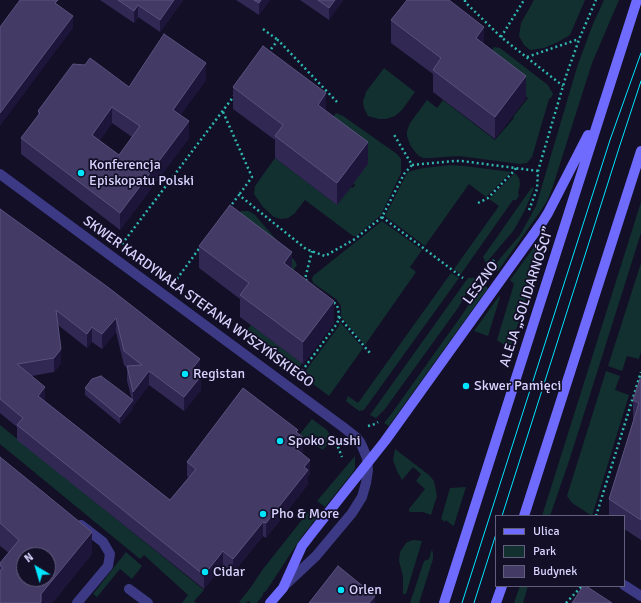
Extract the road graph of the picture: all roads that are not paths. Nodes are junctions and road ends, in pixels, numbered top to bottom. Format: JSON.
{"nodes":[{"id":1,"x":637,"y":0,"type":"edge"},
{"id":2,"x":601,"y":111,"type":"junction"},
{"id":3,"x":641,"y":151,"type":"edge"},
{"id":4,"x":0,"y":174,"type":"edge"},
{"id":5,"x":368,"y":463,"type":"junction"},
{"id":6,"x":524,"y":515,"type":"edge"},
{"id":7,"x":74,"y":519,"type":"edge"},
{"id":8,"x":625,"y":586,"type":"edge"},
{"id":9,"x":502,"y":587,"type":"edge"},
{"id":10,"x":283,"y":588,"type":"junction"},
{"id":11,"x":129,"y":589,"type":"dead end"},
{"id":12,"x":641,"y":596,"type":"edge"},
{"id":13,"x":77,"y":603,"type":"edge"},
{"id":14,"x":148,"y":603,"type":"edge"},
{"id":15,"x":270,"y":603,"type":"edge"},
{"id":16,"x":444,"y":603,"type":"edge"},
{"id":17,"x":496,"y":603,"type":"edge"}],
"edges":[{"from":1,"to":2,"type":"main road","name":"ALEJA „SOLIDARNOŚCI”"},
{"from":2,"to":5,"type":"main road","name":"LESZNO"},
{"from":2,"to":16,"type":"main road","name":"ALEJA „SOLIDARNOŚCI”"},
{"from":3,"to":6,"type":"main road"},
{"from":4,"to":5,"type":"street","name":"SKWER KARDYNAŁA STEFANA WYSZYŃSKIEGO"},
{"from":5,"to":10,"type":"main road","name":"LESZNO"},
{"from":5,"to":10,"type":"street","name":"LESZNO"},
{"from":7,"to":13,"type":"street"},
{"from":8,"to":12,"type":"street"},
{"from":9,"to":17,"type":"main road"},
{"from":10,"to":15,"type":"main road","name":"LESZNO"},
{"from":11,"to":14,"type":"street"}]}
